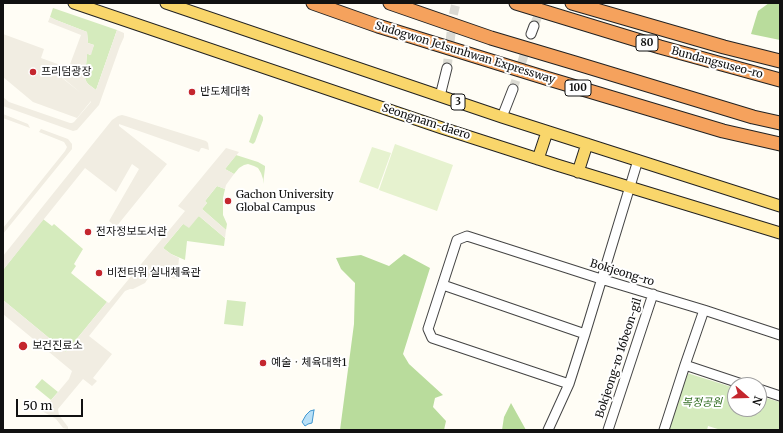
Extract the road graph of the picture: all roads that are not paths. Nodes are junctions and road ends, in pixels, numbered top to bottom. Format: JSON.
{"nodes":[{"id":1,"x":74,"y":3,"type":"edge"},
{"id":2,"x":166,"y":3,"type":"edge"},
{"id":3,"x":313,"y":3,"type":"edge"},
{"id":4,"x":390,"y":3,"type":"edge"},
{"id":5,"x":516,"y":3,"type":"edge"},
{"id":6,"x":572,"y":3,"type":"edge"},
{"id":7,"x":780,"y":61,"type":"edge"},
{"id":8,"x":447,"y":68,"type":"tunnel mouth"},
{"id":9,"x":780,"y":80,"type":"edge"},
{"id":10,"x":513,"y":89,"type":"tunnel mouth"},
{"id":11,"x":440,"y":96,"type":"junction"},
{"id":12,"x":502,"y":117,"type":"junction"},
{"id":13,"x":780,"y":123,"type":"edge"},
{"id":14,"x":547,"y":132,"type":"junction"},
{"id":15,"x":587,"y":144,"type":"junction"},
{"id":16,"x":780,"y":144,"type":"edge"},
{"id":17,"x":538,"y":159,"type":"junction"},
{"id":18,"x":638,"y":160,"type":"junction"},
{"id":19,"x":578,"y":172,"type":"junction"},
{"id":20,"x":629,"y":187,"type":"junction"},
{"id":21,"x":780,"y":206,"type":"edge"},
{"id":22,"x":780,"y":233,"type":"edge"},
{"id":23,"x":601,"y":279,"type":"junction"},
{"id":24,"x":443,"y":286,"type":"junction"},
{"id":25,"x":653,"y":294,"type":"junction"},
{"id":26,"x":704,"y":310,"type":"junction"},
{"id":27,"x":585,"y":334,"type":"junction"},
{"id":28,"x":780,"y":334,"type":"edge"},
{"id":29,"x":684,"y":366,"type":"junction"},
{"id":30,"x":727,"y":379,"type":"edge"},
{"id":31,"x":569,"y":384,"type":"junction"},
{"id":32,"x":767,"y":392,"type":"edge"},
{"id":33,"x":780,"y":396,"type":"edge"},
{"id":34,"x":548,"y":430,"type":"edge"},
{"id":35,"x":608,"y":430,"type":"edge"},
{"id":36,"x":664,"y":430,"type":"edge"}],
"edges":[{"from":1,"to":17,"type":"main road","name":"Seongnam-daero"},
{"from":2,"to":11,"type":"main road","number":"3"},
{"from":3,"to":16,"type":"highway","name":"Sudogwon Je1sunhwan Expressway","number":"100"},
{"from":4,"to":13,"type":"highway","name":"Sudogwon Je1sunhwan Expressway","number":"100"},
{"from":5,"to":9,"type":"highway","name":"Bundangsuseo-ro","number":"80"},
{"from":6,"to":7,"type":"highway","name":"Bundangsuseo-ro","number":"80"},
{"from":8,"to":11,"type":"street"},
{"from":10,"to":12,"type":"street"},
{"from":11,"to":12,"type":"main road","number":"3"},
{"from":12,"to":14,"type":"main road","number":"3"},
{"from":14,"to":15,"type":"main road","number":"3"},
{"from":14,"to":17,"type":"main road"},
{"from":15,"to":18,"type":"main road","number":"3"},
{"from":15,"to":19,"type":"main road"},
{"from":17,"to":19,"type":"main road","name":"Seongnam-daero"},
{"from":18,"to":20,"type":"street"},
{"from":18,"to":21,"type":"main road","number":"3"},
{"from":19,"to":20,"type":"main road","name":"Seongnam-daero"},
{"from":20,"to":22,"type":"main road","name":"Seongnam-daero"},
{"from":20,"to":23,"type":"street"},
{"from":23,"to":24,"type":"street","name":"Bokjeong-ro"},
{"from":23,"to":25,"type":"street","name":"Bokjeong-ro"},
{"from":23,"to":27,"type":"street"},
{"from":24,"to":27,"type":"street"},
{"from":24,"to":31,"type":"street"},
{"from":25,"to":26,"type":"street","name":"Bokjeong-ro"},
{"from":25,"to":35,"type":"street","name":"Bokjeong-ro 16beon-gil"},
{"from":26,"to":28,"type":"street","name":"Bokjeong-ro"},
{"from":26,"to":29,"type":"street"},
{"from":27,"to":31,"type":"street"},
{"from":29,"to":30,"type":"street"},
{"from":29,"to":36,"type":"street"},
{"from":31,"to":34,"type":"street"},
{"from":32,"to":33,"type":"street"}]}
